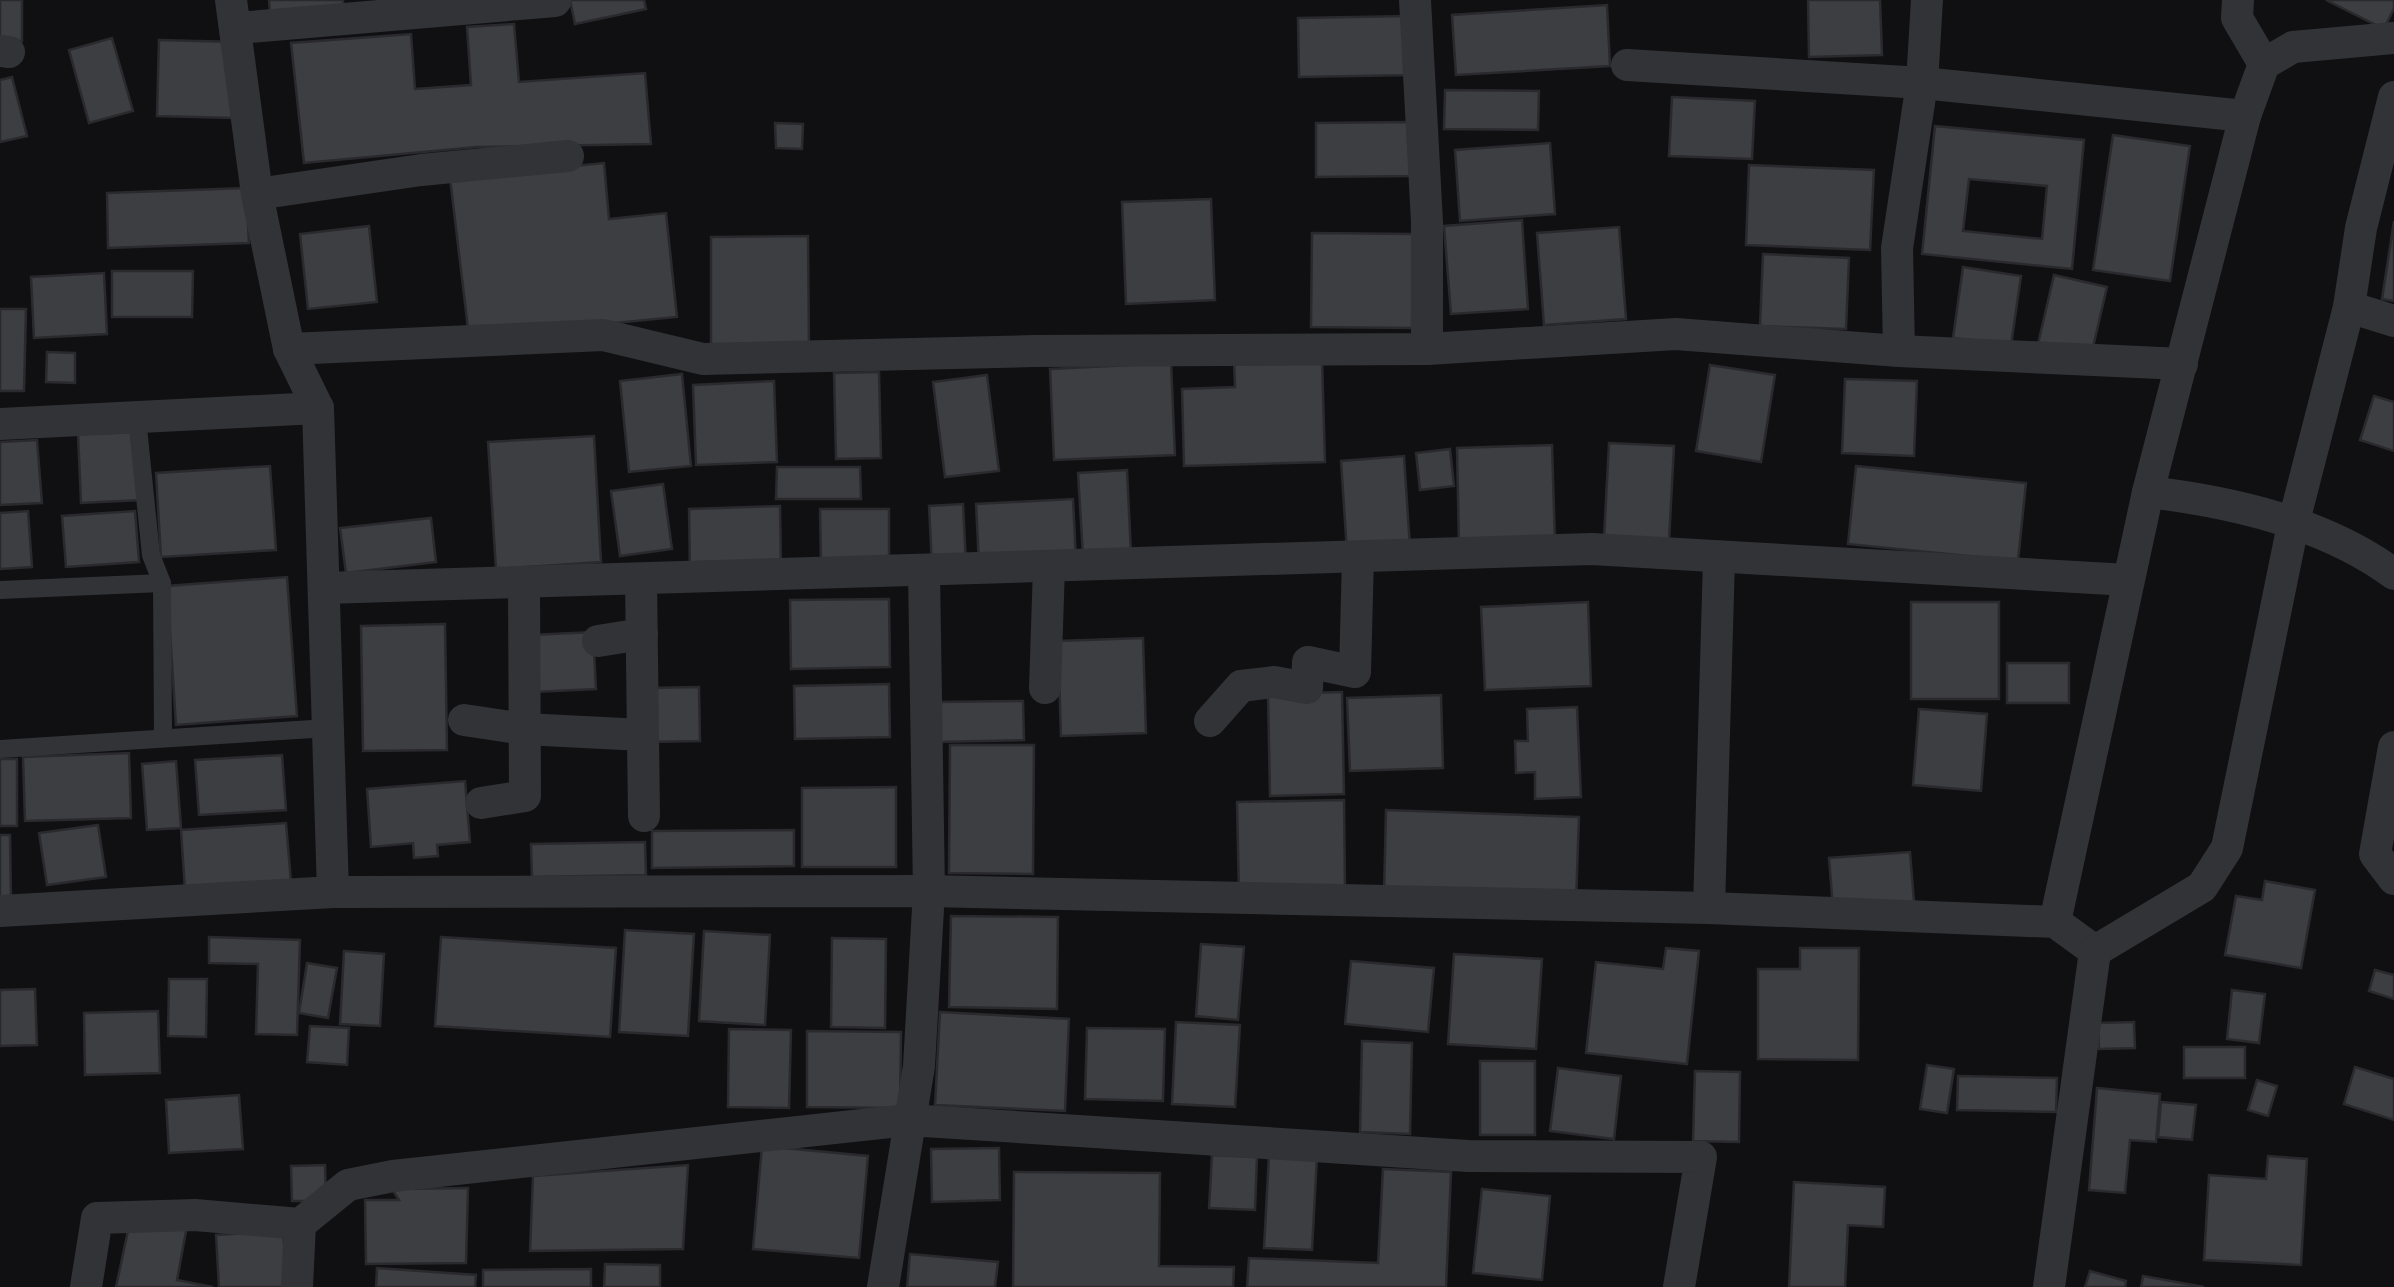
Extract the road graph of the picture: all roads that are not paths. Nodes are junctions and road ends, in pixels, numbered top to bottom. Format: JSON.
{"nodes":[{"id":1,"x":1415,"y":0,"type":"edge"},
{"id":2,"x":1927,"y":0,"type":"edge"},
{"id":3,"x":2238,"y":0,"type":"edge"},
{"id":4,"x":555,"y":1,"type":"edge"},
{"id":5,"x":235,"y":14,"type":"edge"},
{"id":6,"x":2394,"y":38,"type":"edge"},
{"id":7,"x":2264,"y":64,"type":"junction"},
{"id":8,"x":1628,"y":65,"type":"dead end"},
{"id":9,"x":1922,"y":82,"type":"junction"},
{"id":10,"x":2394,"y":97,"type":"edge"},
{"id":11,"x":2245,"y":116,"type":"junction"},
{"id":12,"x":568,"y":156,"type":"dead end"},
{"id":13,"x":258,"y":194,"type":"junction"},
{"id":14,"x":2349,"y":307,"type":"junction"},
{"id":15,"x":2394,"y":321,"type":"edge"},
{"id":16,"x":289,"y":349,"type":"junction"},
{"id":17,"x":1427,"y":349,"type":"junction"},
{"id":18,"x":1899,"y":351,"type":"junction"},
{"id":19,"x":2182,"y":364,"type":"junction"},
{"id":20,"x":318,"y":408,"type":"junction"},
{"id":21,"x":137,"y":418,"type":"junction"},
{"id":22,"x":0,"y":424,"type":"edge"},
{"id":23,"x":2148,"y":492,"type":"junction"},
{"id":24,"x":2293,"y":525,"type":"junction"},
{"id":25,"x":1358,"y":557,"type":"junction"},
{"id":26,"x":1719,"y":559,"type":"junction"},
{"id":27,"x":1048,"y":567,"type":"junction"},
{"id":28,"x":924,"y":571,"type":"junction"},
{"id":29,"x":2394,"y":574,"type":"edge"},
{"id":30,"x":642,"y":579,"type":"junction"},
{"id":31,"x":2128,"y":580,"type":"junction"},
{"id":32,"x":524,"y":582,"type":"junction"},
{"id":33,"x":162,"y":583,"type":"junction"},
{"id":34,"x":324,"y":588,"type":"junction"},
{"id":35,"x":0,"y":590,"type":"edge"},
{"id":36,"x":642,"y":634,"type":"junction"},
{"id":37,"x":598,"y":641,"type":"dead end"},
{"id":38,"x":1045,"y":688,"type":"dead end"},
{"id":39,"x":464,"y":720,"type":"dead end"},
{"id":40,"x":1210,"y":721,"type":"dead end"},
{"id":41,"x":328,"y":728,"type":"junction"},
{"id":42,"x":524,"y":729,"type":"junction"},
{"id":43,"x":164,"y":735,"type":"junction"},
{"id":44,"x":643,"y":735,"type":"junction"},
{"id":45,"x":2394,"y":747,"type":"edge"},
{"id":46,"x":0,"y":748,"type":"edge"},
{"id":47,"x":481,"y":802,"type":"dead end"},
{"id":48,"x":644,"y":816,"type":"dead end"},
{"id":49,"x":2394,"y":879,"type":"edge"},
{"id":50,"x":929,"y":891,"type":"junction"},
{"id":51,"x":333,"y":892,"type":"junction"},
{"id":52,"x":1708,"y":908,"type":"junction"},
{"id":53,"x":0,"y":912,"type":"edge"},
{"id":54,"x":2055,"y":922,"type":"junction"},
{"id":55,"x":2095,"y":951,"type":"junction"},
{"id":56,"x":908,"y":1120,"type":"junction"},
{"id":57,"x":300,"y":1224,"type":"junction"},
{"id":58,"x":86,"y":1287,"type":"edge"},
{"id":59,"x":297,"y":1287,"type":"edge"},
{"id":60,"x":884,"y":1287,"type":"edge"},
{"id":61,"x":1680,"y":1287,"type":"edge"},
{"id":62,"x":2048,"y":1287,"type":"edge"}],
"edges":[{"from":1,"to":17,"type":"street"},
{"from":2,"to":9,"type":"street"},
{"from":3,"to":7,"type":"street"},
{"from":4,"to":5,"type":"street"},
{"from":5,"to":13,"type":"street"},
{"from":6,"to":7,"type":"street"},
{"from":7,"to":11,"type":"street"},
{"from":8,"to":9,"type":"street"},
{"from":9,"to":11,"type":"street"},
{"from":9,"to":18,"type":"street"},
{"from":10,"to":14,"type":"street"},
{"from":11,"to":19,"type":"street"},
{"from":12,"to":13,"type":"street"},
{"from":13,"to":16,"type":"street"},
{"from":14,"to":15,"type":"street"},
{"from":14,"to":24,"type":"street"},
{"from":16,"to":17,"type":"street"},
{"from":16,"to":20,"type":"street"},
{"from":17,"to":18,"type":"street"},
{"from":18,"to":19,"type":"street"},
{"from":19,"to":23,"type":"street"},
{"from":20,"to":21,"type":"street"},
{"from":20,"to":34,"type":"street"},
{"from":21,"to":22,"type":"street"},
{"from":21,"to":33,"type":"lane"},
{"from":23,"to":24,"type":"street"},
{"from":23,"to":31,"type":"street"},
{"from":24,"to":29,"type":"street"},
{"from":24,"to":55,"type":"street"},
{"from":25,"to":26,"type":"street"},
{"from":25,"to":27,"type":"street"},
{"from":25,"to":40,"type":"street"},
{"from":26,"to":31,"type":"street"},
{"from":26,"to":52,"type":"street"},
{"from":27,"to":28,"type":"street"},
{"from":27,"to":38,"type":"street"},
{"from":28,"to":30,"type":"street"},
{"from":28,"to":50,"type":"street"},
{"from":30,"to":32,"type":"street"},
{"from":30,"to":36,"type":"street"},
{"from":31,"to":54,"type":"street"},
{"from":32,"to":34,"type":"street"},
{"from":32,"to":42,"type":"street"},
{"from":33,"to":35,"type":"lane"},
{"from":33,"to":43,"type":"lane"},
{"from":34,"to":41,"type":"street"},
{"from":36,"to":37,"type":"street"},
{"from":36,"to":44,"type":"street"},
{"from":39,"to":42,"type":"street"},
{"from":41,"to":43,"type":"lane"},
{"from":41,"to":51,"type":"street"},
{"from":42,"to":44,"type":"street"},
{"from":42,"to":47,"type":"street"},
{"from":43,"to":46,"type":"lane"},
{"from":44,"to":48,"type":"street"},
{"from":45,"to":49,"type":"street"},
{"from":50,"to":51,"type":"street"},
{"from":50,"to":52,"type":"street"},
{"from":50,"to":56,"type":"street"},
{"from":51,"to":53,"type":"street"},
{"from":52,"to":54,"type":"street"},
{"from":54,"to":55,"type":"street"},
{"from":55,"to":62,"type":"street"},
{"from":56,"to":57,"type":"street"},
{"from":56,"to":60,"type":"street"},
{"from":56,"to":61,"type":"street"},
{"from":57,"to":58,"type":"street"},
{"from":57,"to":59,"type":"street"}]}
